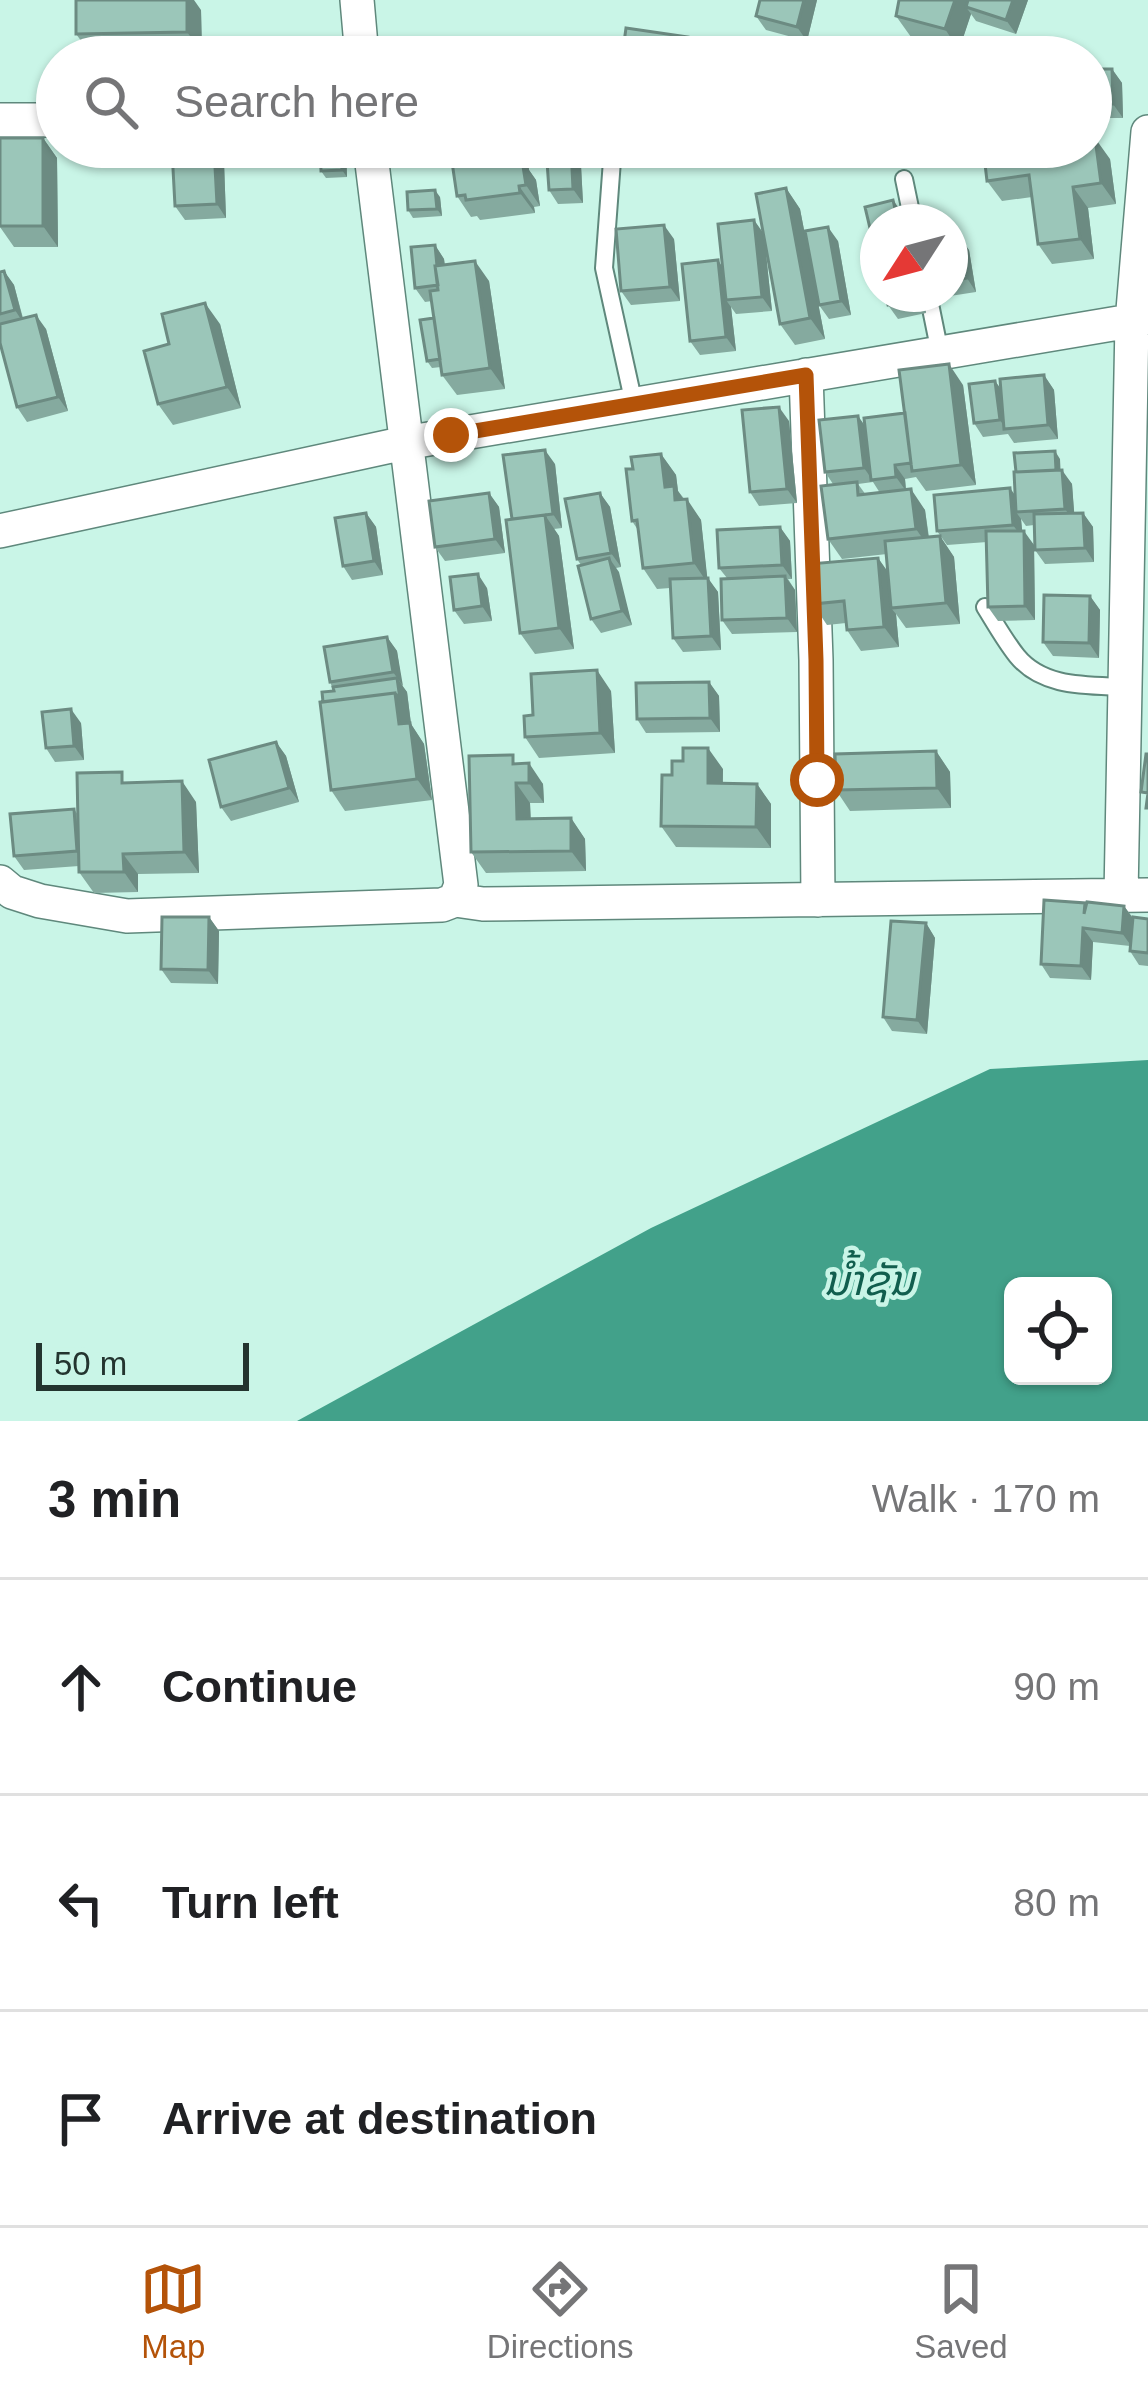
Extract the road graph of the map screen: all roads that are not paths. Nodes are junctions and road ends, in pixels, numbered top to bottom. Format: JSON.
{"nodes":[{"id":1,"x":358,"y":0,"type":"edge"},
{"id":2,"x":361,"y":36,"type":"edge"},
{"id":3,"x":0,"y":120,"type":"edge"},
{"id":4,"x":36,"y":120,"type":"edge"},
{"id":5,"x":1148,"y":132,"type":"edge"},
{"id":6,"x":372,"y":168,"type":"edge"},
{"id":7,"x":611,"y":168,"type":"edge"},
{"id":8,"x":904,"y":179,"type":"dead end"},
{"id":9,"x":909,"y":204,"type":"edge"},
{"id":10,"x":932,"y":312,"type":"edge"},
{"id":11,"x":1140,"y":320,"type":"edge"},
{"id":12,"x":940,"y":353,"type":"junction"},
{"id":13,"x":806,"y":375,"type":"junction"},
{"id":14,"x":634,"y":404,"type":"junction"},
{"id":15,"x":405,"y":443,"type":"junction"},
{"id":16,"x":1138,"y":488,"type":"edge"},
{"id":17,"x":0,"y":531,"type":"edge"},
{"id":18,"x":985,"y":607,"type":"edge"},
{"id":19,"x":1125,"y":687,"type":"junction"},
{"id":20,"x":0,"y":882,"type":"edge"},
{"id":21,"x":1134,"y":895,"type":"edge"},
{"id":22,"x":455,"y":899,"type":"junction"},
{"id":23,"x":818,"y":900,"type":"junction"}],
"edges":[{"from":1,"to":2,"type":"street"},
{"from":3,"to":4,"type":"street"},
{"from":5,"to":11,"type":"street"},
{"from":6,"to":15,"type":"street"},
{"from":7,"to":14,"type":"lane"},
{"from":8,"to":9,"type":"lane"},
{"from":10,"to":12,"type":"lane"},
{"from":11,"to":12,"type":"street"},
{"from":11,"to":16,"type":"street"},
{"from":12,"to":13,"type":"street"},
{"from":13,"to":14,"type":"street"},
{"from":13,"to":23,"type":"street"},
{"from":14,"to":15,"type":"street"},
{"from":15,"to":17,"type":"street"},
{"from":15,"to":22,"type":"street"},
{"from":16,"to":19,"type":"street"},
{"from":18,"to":19,"type":"lane"},
{"from":19,"to":21,"type":"street"},
{"from":20,"to":22,"type":"street"},
{"from":21,"to":23,"type":"street"},
{"from":22,"to":23,"type":"street"}]}
